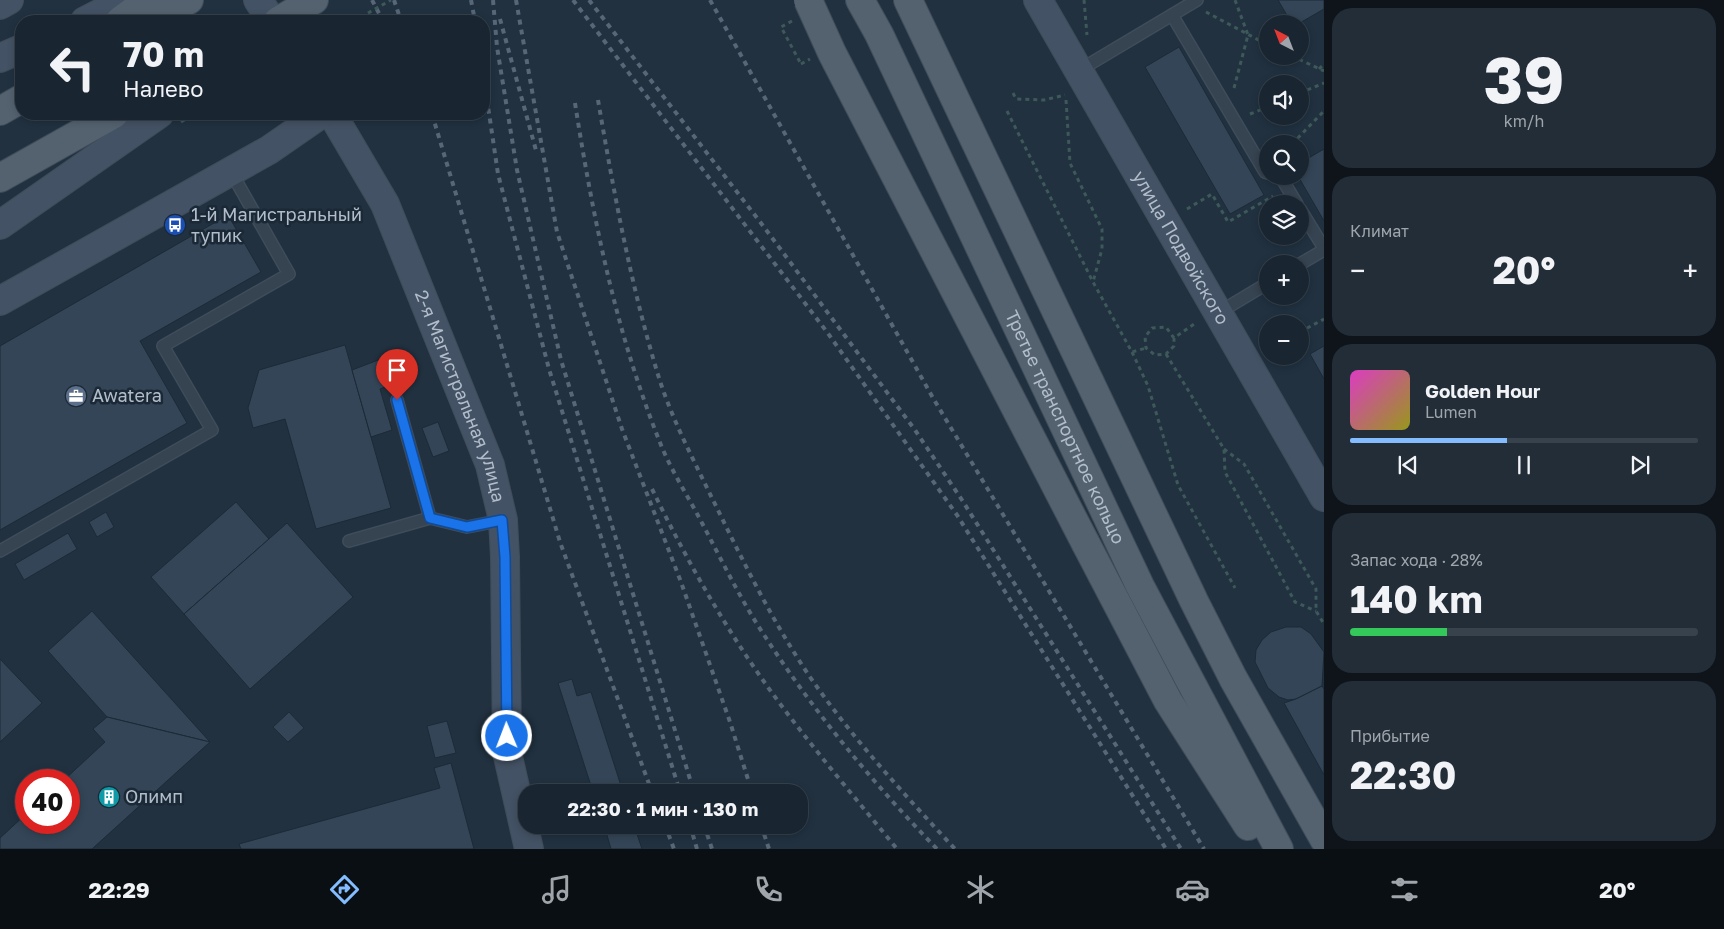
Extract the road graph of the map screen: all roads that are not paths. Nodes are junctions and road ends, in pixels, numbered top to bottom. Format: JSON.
{"nodes":[{"id":1,"x":9,"y":0,"type":"edge"},
{"id":2,"x":126,"y":0,"type":"edge"},
{"id":3,"x":148,"y":0,"type":"edge"},
{"id":4,"x":189,"y":0,"type":"edge"},
{"id":5,"x":258,"y":0,"type":"edge"},
{"id":6,"x":314,"y":0,"type":"edge"},
{"id":7,"x":808,"y":0,"type":"edge"},
{"id":8,"x":860,"y":0,"type":"edge"},
{"id":9,"x":908,"y":0,"type":"edge"},
{"id":10,"x":1038,"y":0,"type":"edge"},
{"id":11,"x":1194,"y":2,"type":"edge"},
{"id":12,"x":0,"y":4,"type":"edge"},
{"id":13,"x":97,"y":15,"type":"edge"},
{"id":14,"x":128,"y":15,"type":"edge"},
{"id":15,"x":163,"y":15,"type":"edge"},
{"id":16,"x":268,"y":15,"type":"edge"},
{"id":17,"x":288,"y":15,"type":"edge"},
{"id":18,"x":1172,"y":15,"type":"junction"},
{"id":19,"x":15,"y":52,"type":"edge"},
{"id":20,"x":0,"y":58,"type":"edge"},
{"id":21,"x":1078,"y":71,"type":"junction"},
{"id":22,"x":15,"y":102,"type":"edge"},
{"id":23,"x":0,"y":111,"type":"edge"},
{"id":24,"x":103,"y":120,"type":"edge"},
{"id":25,"x":150,"y":120,"type":"edge"},
{"id":26,"x":313,"y":120,"type":"edge"},
{"id":27,"x":336,"y":120,"type":"edge"},
{"id":28,"x":1259,"y":162,"type":"edge"},
{"id":29,"x":231,"y":171,"type":"junction"},
{"id":30,"x":0,"y":178,"type":"edge"},
{"id":31,"x":1309,"y":223,"type":"edge"},
{"id":32,"x":0,"y":225,"type":"edge"},
{"id":33,"x":1324,"y":249,"type":"edge"},
{"id":34,"x":1309,"y":258,"type":"edge"},
{"id":35,"x":1259,"y":288,"type":"edge"},
{"id":36,"x":0,"y":301,"type":"edge"},
{"id":37,"x":1211,"y":315,"type":"junction"},
{"id":38,"x":397,"y":400,"type":"dead end"},
{"id":39,"x":1324,"y":497,"type":"edge"},
{"id":40,"x":430,"y":518,"type":"junction"},
{"id":41,"x":502,"y":520,"type":"junction"},
{"id":42,"x":349,"y":541,"type":"dead end"},
{"id":43,"x":0,"y":551,"type":"edge"},
{"id":44,"x":1324,"y":839,"type":"edge"},
{"id":45,"x":529,"y":849,"type":"edge"},
{"id":46,"x":1262,"y":849,"type":"edge"},
{"id":47,"x":1279,"y":849,"type":"edge"}],
"edges":[{"from":1,"to":12,"type":"street"},
{"from":2,"to":13,"type":"street"},
{"from":3,"to":14,"type":"main road"},
{"from":4,"to":15,"type":"main road"},
{"from":5,"to":16,"type":"street"},
{"from":6,"to":17,"type":"main road"},
{"from":7,"to":46,"type":"main road","bridge":true},
{"from":8,"to":47,"type":"main road","name":"Третье транспортное кольцо"},
{"from":9,"to":44,"type":"main road"},
{"from":10,"to":21,"type":"street","name":"улица Подвойского"},
{"from":11,"to":18,"type":"lane"},
{"from":18,"to":21,"type":"lane"},
{"from":18,"to":28,"type":"lane"},
{"from":19,"to":20,"type":"street"},
{"from":21,"to":37,"type":"street","name":"улица Подвойского"},
{"from":22,"to":23,"type":"main road"},
{"from":24,"to":30,"type":"main road"},
{"from":25,"to":32,"type":"street"},
{"from":26,"to":29,"type":"street"},
{"from":27,"to":41,"type":"street","name":"2-я Магистральная улица"},
{"from":29,"to":36,"type":"street"},
{"from":29,"to":43,"type":"lane"},
{"from":31,"to":33,"type":"lane"},
{"from":33,"to":34,"type":"lane"},
{"from":35,"to":37,"type":"lane"},
{"from":37,"to":39,"type":"street","name":"улица Подвойского"},
{"from":38,"to":40,"type":"lane"},
{"from":40,"to":41,"type":"lane"},
{"from":40,"to":42,"type":"lane"},
{"from":41,"to":45,"type":"street","name":"2-я Магистральная улица"}]}
